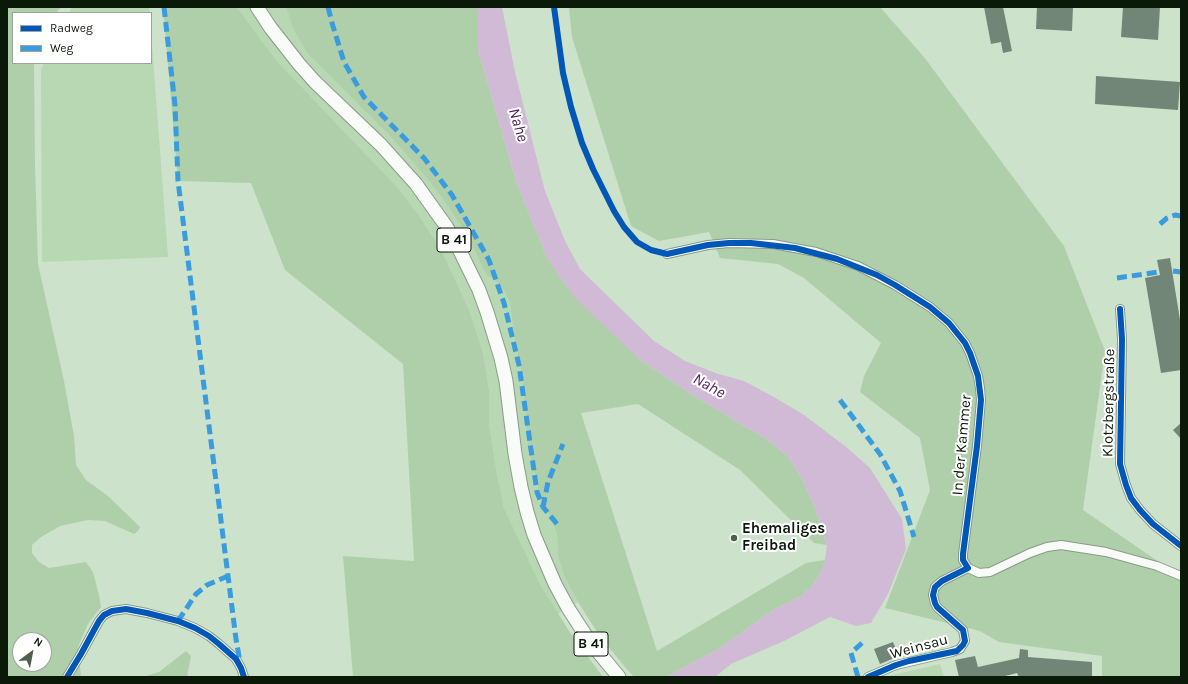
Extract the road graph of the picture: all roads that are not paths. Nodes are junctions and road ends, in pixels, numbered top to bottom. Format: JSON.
{"nodes":[{"id":1,"x":257,"y":7,"type":"edge"},
{"id":2,"x":667,"y":254,"type":"dead end"},
{"id":3,"x":1120,"y":309,"type":"dead end"},
{"id":4,"x":1181,"y":546,"type":"edge"},
{"id":5,"x":968,"y":568,"type":"junction"},
{"id":6,"x":1181,"y":576,"type":"edge"},
{"id":7,"x":67,"y":677,"type":"edge"},
{"id":8,"x":244,"y":677,"type":"edge"},
{"id":9,"x":619,"y":677,"type":"edge"},
{"id":10,"x":868,"y":677,"type":"edge"}],
"edges":[{"from":1,"to":9,"type":"main road","number":"B 41"},
{"from":2,"to":5,"type":"street","name":"In der Kammer"},
{"from":3,"to":4,"type":"street","name":"Klotzbergstraße"},
{"from":5,"to":6,"type":"street"},
{"from":5,"to":10,"type":"street","name":"Weinsau"},
{"from":7,"to":8,"type":"street"}]}
